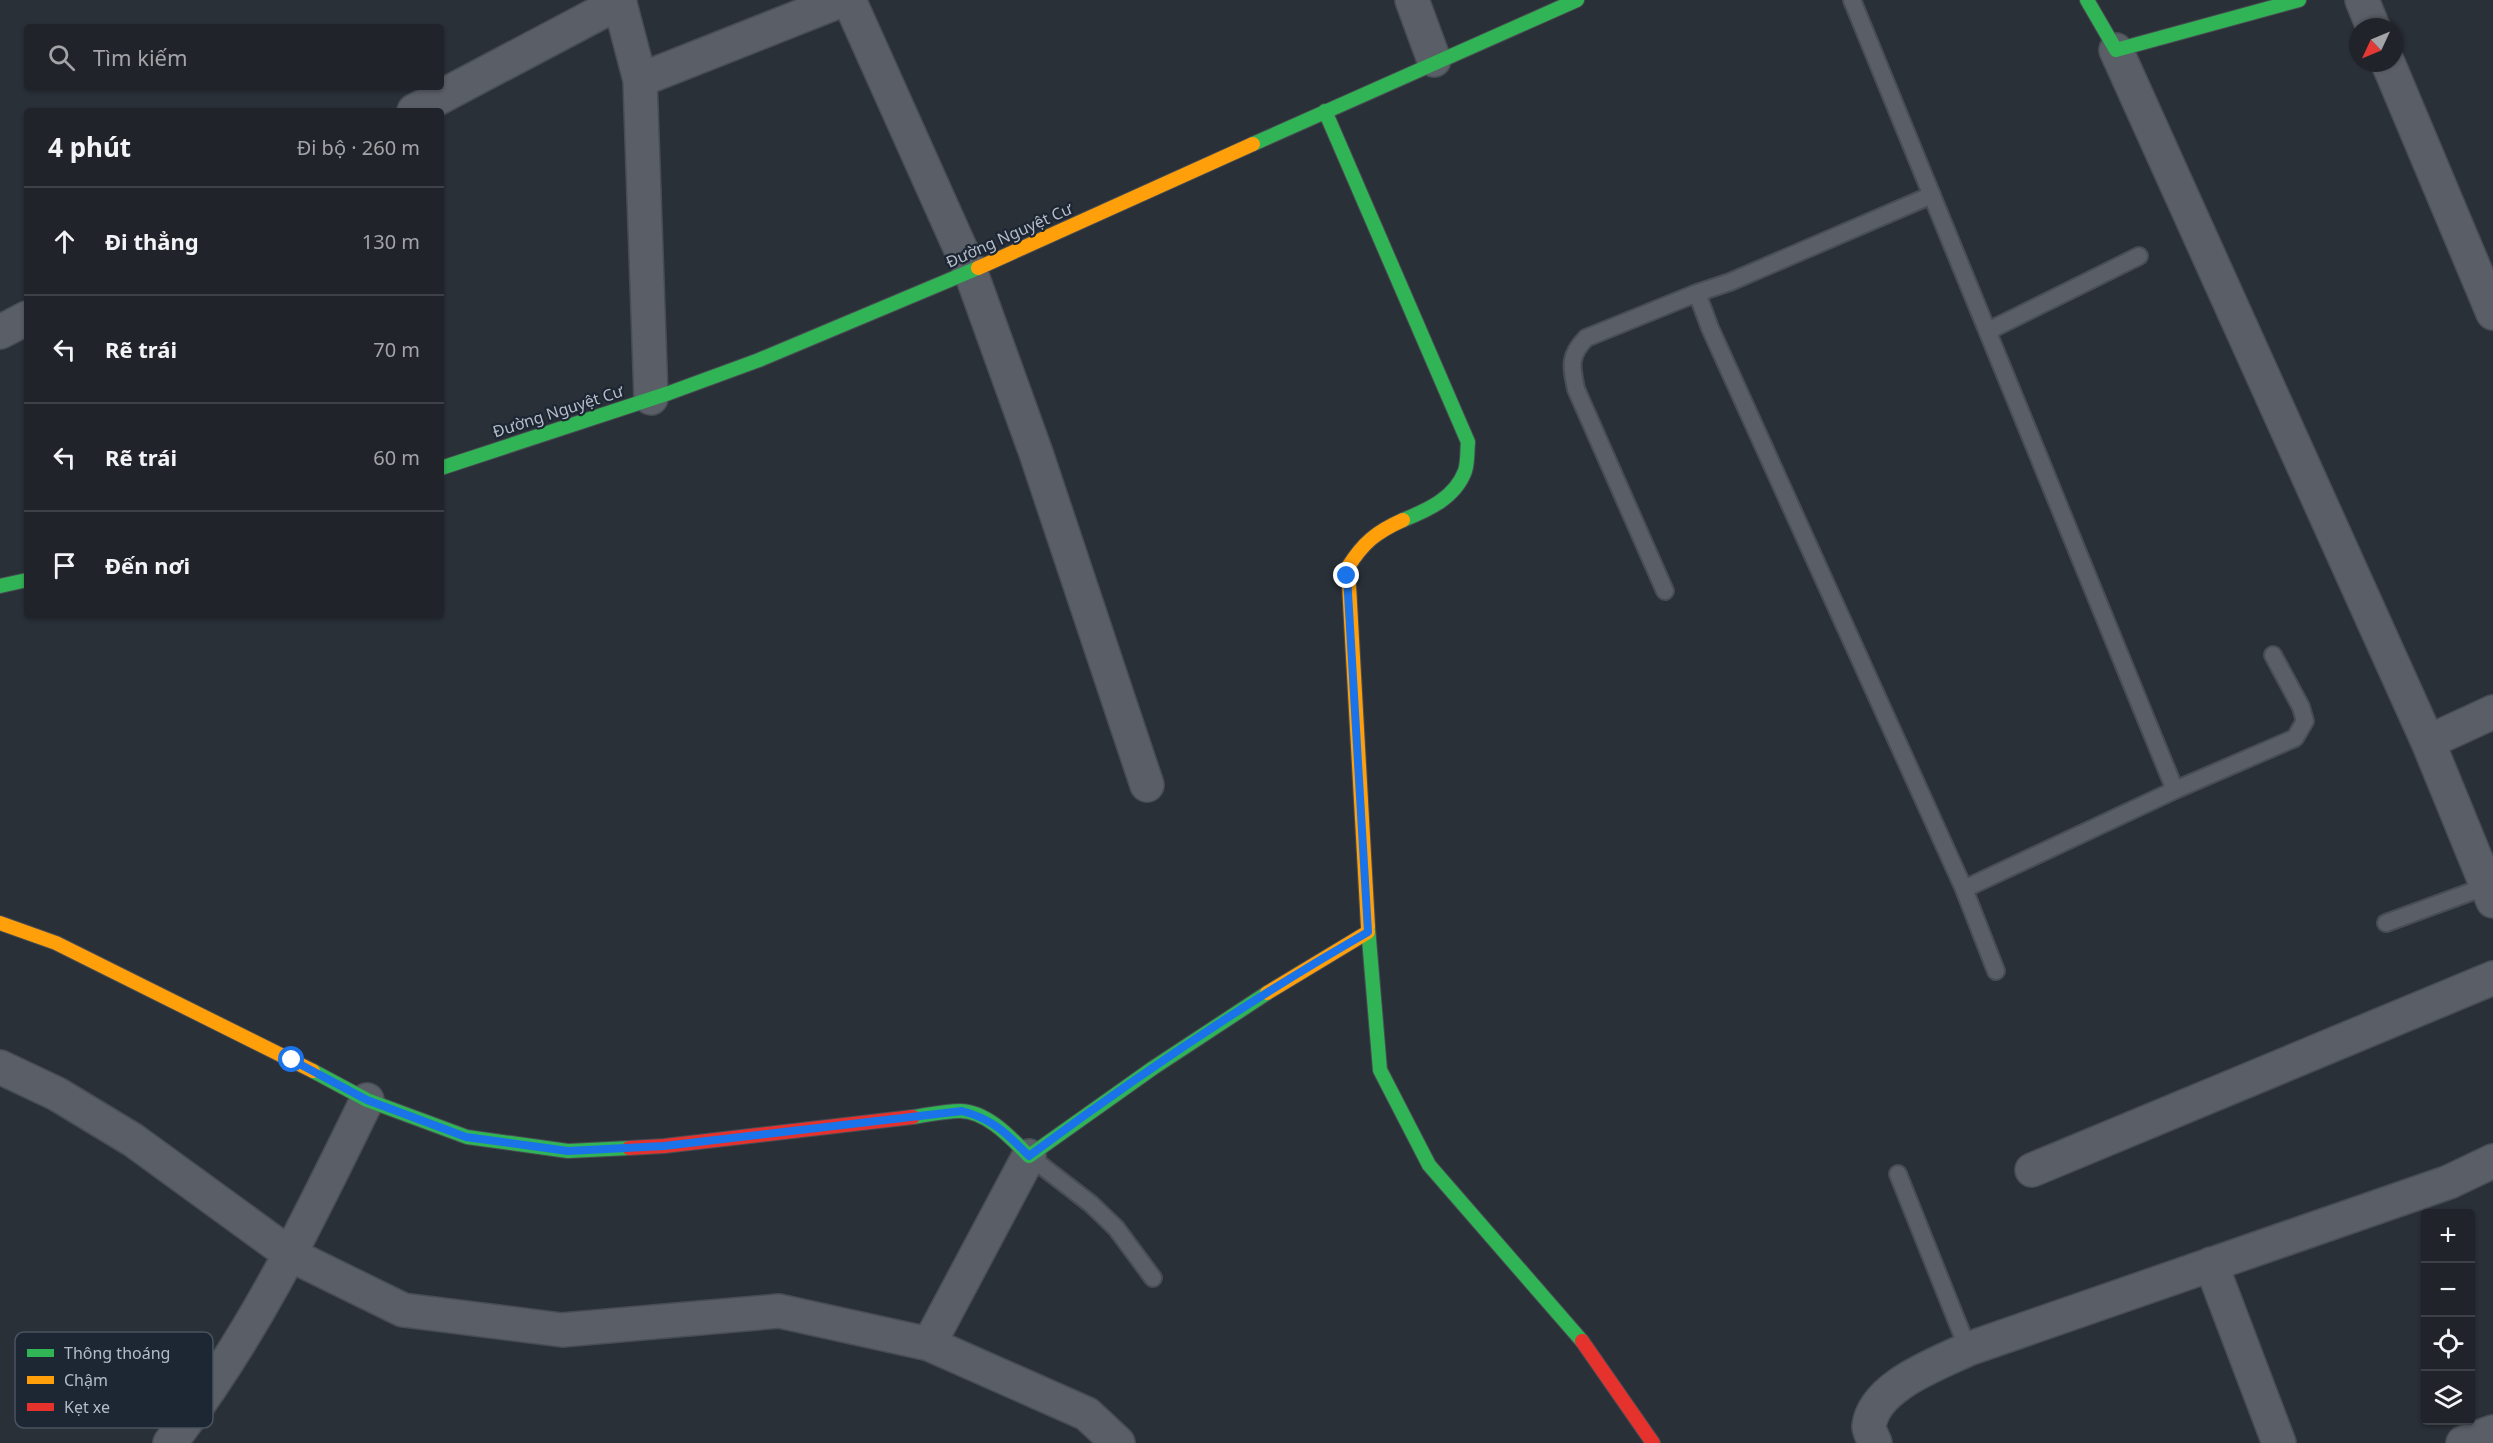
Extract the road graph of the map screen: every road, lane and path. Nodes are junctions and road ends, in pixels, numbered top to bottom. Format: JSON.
{"nodes":[{"id":1,"x":842,"y":0,"type":"edge"},
{"id":2,"x":849,"y":0,"type":"edge"},
{"id":3,"x":1412,"y":0,"type":"edge"},
{"id":4,"x":1577,"y":0,"type":"edge"},
{"id":5,"x":1852,"y":0,"type":"edge"},
{"id":6,"x":2087,"y":0,"type":"edge"},
{"id":7,"x":2299,"y":0,"type":"edge"},
{"id":8,"x":2362,"y":0,"type":"edge"},
{"id":9,"x":606,"y":3,"type":"edge"},
{"id":10,"x":2369,"y":18,"type":"edge"},
{"id":11,"x":2116,"y":50,"type":"junction"},
{"id":12,"x":1434,"y":60,"type":"junction"},
{"id":13,"x":2392,"y":72,"type":"edge"},
{"id":14,"x":640,"y":80,"type":"junction"},
{"id":15,"x":419,"y":108,"type":"edge"},
{"id":16,"x":1325,"y":111,"type":"junction"},
{"id":17,"x":1932,"y":195,"type":"junction"},
{"id":18,"x":2139,"y":256,"type":"dead end"},
{"id":19,"x":970,"y":270,"type":"junction"},
{"id":20,"x":1697,"y":293,"type":"junction"},
{"id":21,"x":2493,"y":314,"type":"edge"},
{"id":22,"x":24,"y":320,"type":"edge"},
{"id":23,"x":1988,"y":331,"type":"junction"},
{"id":24,"x":0,"y":332,"type":"edge"},
{"id":25,"x":651,"y":398,"type":"junction"},
{"id":26,"x":444,"y":467,"type":"edge"},
{"id":27,"x":24,"y":581,"type":"edge"},
{"id":28,"x":0,"y":586,"type":"edge"},
{"id":29,"x":1665,"y":591,"type":"dead end"},
{"id":30,"x":2273,"y":655,"type":"dead end"},
{"id":31,"x":2493,"y":712,"type":"edge"},
{"id":32,"x":2428,"y":742,"type":"junction"},
{"id":33,"x":1147,"y":785,"type":"dead end"},
{"id":34,"x":2175,"y":790,"type":"junction"},
{"id":35,"x":1964,"y":889,"type":"junction"},
{"id":36,"x":2490,"y":893,"type":"edge"},
{"id":37,"x":0,"y":923,"type":"edge"},
{"id":38,"x":2386,"y":923,"type":"dead end"},
{"id":39,"x":1368,"y":932,"type":"junction"},
{"id":40,"x":1996,"y":971,"type":"dead end"},
{"id":41,"x":2493,"y":978,"type":"edge"},
{"id":42,"x":0,"y":1067,"type":"edge"},
{"id":43,"x":367,"y":1100,"type":"junction"},
{"id":44,"x":1029,"y":1156,"type":"junction"},
{"id":45,"x":2493,"y":1161,"type":"edge"},
{"id":46,"x":2032,"y":1170,"type":"dead end"},
{"id":47,"x":1898,"y":1174,"type":"dead end"},
{"id":48,"x":291,"y":1254,"type":"junction"},
{"id":49,"x":2211,"y":1264,"type":"junction"},
{"id":50,"x":1153,"y":1278,"type":"dead end"},
{"id":51,"x":928,"y":1344,"type":"junction"},
{"id":52,"x":1968,"y":1348,"type":"junction"},
{"id":53,"x":213,"y":1385,"type":"edge"},
{"id":54,"x":181,"y":1428,"type":"edge"},
{"id":55,"x":2493,"y":1432,"type":"edge"},
{"id":56,"x":170,"y":1443,"type":"edge"},
{"id":57,"x":1118,"y":1443,"type":"edge"},
{"id":58,"x":1653,"y":1443,"type":"edge"},
{"id":59,"x":1875,"y":1443,"type":"edge"},
{"id":60,"x":2279,"y":1443,"type":"edge"},
{"id":61,"x":2463,"y":1443,"type":"edge"}],
"edges":[{"from":1,"to":14,"type":"street"},
{"from":2,"to":19,"type":"street"},
{"from":3,"to":12,"type":"street"},
{"from":4,"to":12,"type":"main road","name":"Đường Nguyệt Cư"},
{"from":5,"to":17,"type":"lane"},
{"from":6,"to":11,"type":"main road"},
{"from":7,"to":11,"type":"main road"},
{"from":8,"to":10,"type":"street"},
{"from":9,"to":14,"type":"street"},
{"from":9,"to":15,"type":"street"},
{"from":11,"to":32,"type":"street"},
{"from":12,"to":16,"type":"main road","name":"Đường Nguyệt Cư"},
{"from":13,"to":21,"type":"street"},
{"from":14,"to":25,"type":"street"},
{"from":16,"to":19,"type":"main road","name":"Đường Nguyệt Cư"},
{"from":16,"to":39,"type":"main road"},
{"from":17,"to":20,"type":"lane"},
{"from":17,"to":23,"type":"lane"},
{"from":18,"to":23,"type":"lane"},
{"from":19,"to":25,"type":"main road","name":"Đường Nguyệt Cư"},
{"from":19,"to":33,"type":"street"},
{"from":20,"to":29,"type":"lane"},
{"from":20,"to":35,"type":"lane"},
{"from":22,"to":24,"type":"street"},
{"from":23,"to":34,"type":"lane"},
{"from":25,"to":26,"type":"main road","name":"Đường Nguyệt Cư"},
{"from":27,"to":28,"type":"main road"},
{"from":30,"to":34,"type":"lane"},
{"from":31,"to":32,"type":"street"},
{"from":32,"to":36,"type":"street"},
{"from":34,"to":35,"type":"lane"},
{"from":35,"to":40,"type":"lane"},
{"from":36,"to":38,"type":"lane"},
{"from":37,"to":43,"type":"main road"},
{"from":39,"to":44,"type":"main road"},
{"from":39,"to":58,"type":"main road"},
{"from":41,"to":46,"type":"street"},
{"from":42,"to":48,"type":"street"},
{"from":43,"to":44,"type":"main road"},
{"from":43,"to":48,"type":"street"},
{"from":44,"to":50,"type":"lane"},
{"from":44,"to":51,"type":"street"},
{"from":45,"to":49,"type":"street"},
{"from":47,"to":52,"type":"lane"},
{"from":48,"to":51,"type":"street"},
{"from":48,"to":53,"type":"street"},
{"from":49,"to":52,"type":"street"},
{"from":49,"to":60,"type":"street"},
{"from":51,"to":57,"type":"street"},
{"from":52,"to":59,"type":"street"},
{"from":54,"to":56,"type":"street"},
{"from":55,"to":61,"type":"street"}]}
